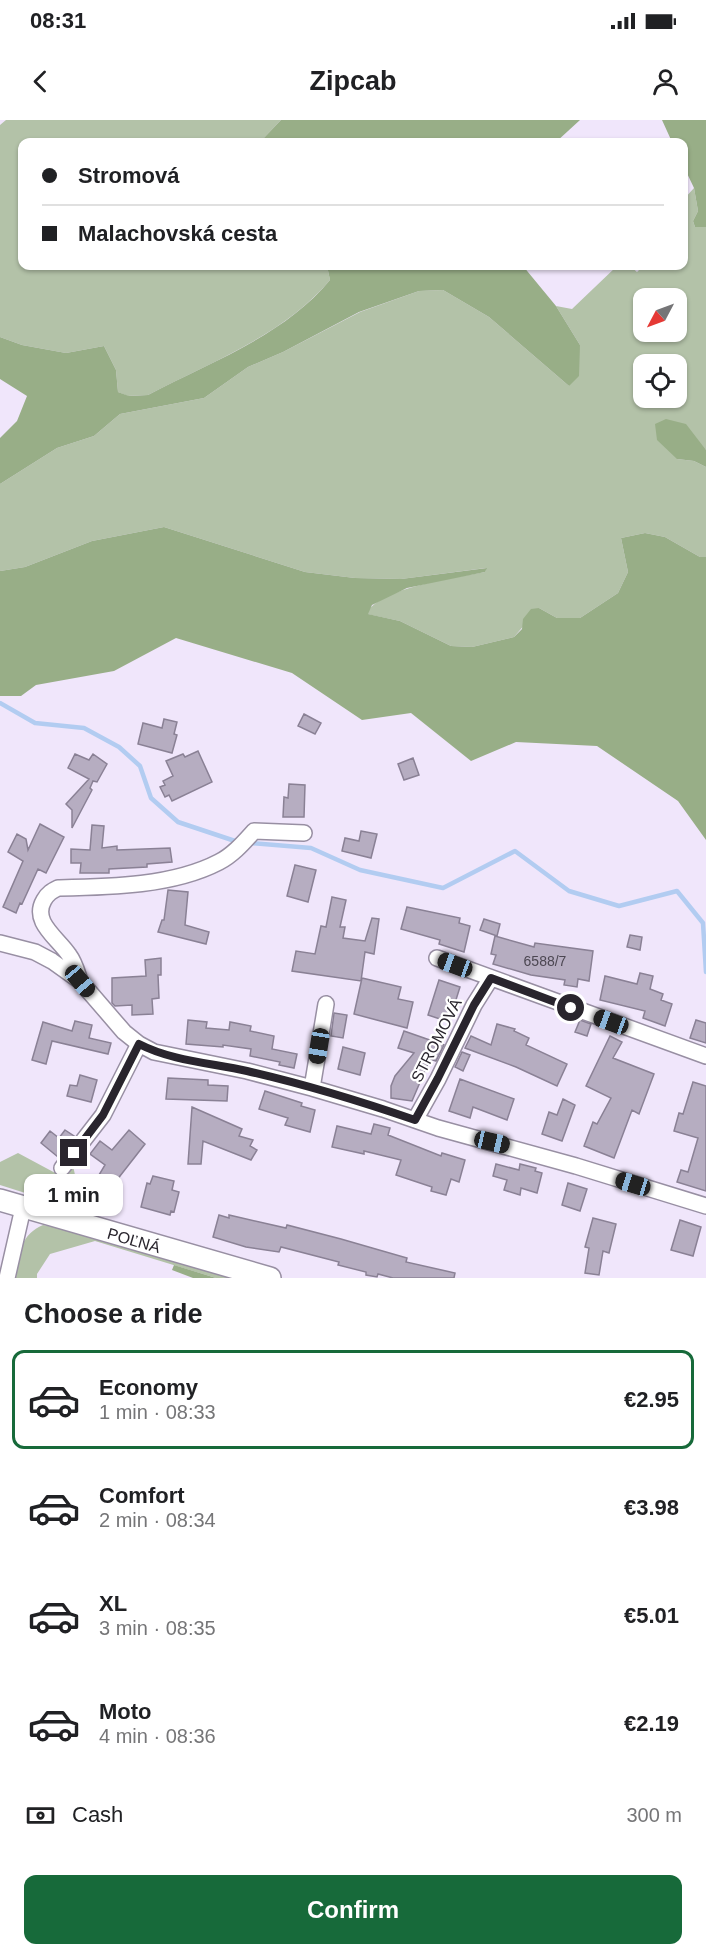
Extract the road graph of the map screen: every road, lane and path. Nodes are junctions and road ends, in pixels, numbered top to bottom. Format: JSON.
{"nodes":[{"id":1,"x":304,"y":833,"type":"dead end"},
{"id":2,"x":0,"y":943,"type":"edge"},
{"id":3,"x":437,"y":958,"type":"dead end"},
{"id":4,"x":491,"y":978,"type":"junction"},
{"id":5,"x":80,"y":981,"type":"junction"},
{"id":6,"x":326,"y":1004,"type":"dead end"},
{"id":7,"x":139,"y":1044,"type":"junction"},
{"id":8,"x":706,"y":1056,"type":"edge"},
{"id":9,"x":312,"y":1088,"type":"junction"},
{"id":10,"x":415,"y":1120,"type":"junction"},
{"id":11,"x":62,"y":1168,"type":"dead end"},
{"id":12,"x":0,"y":1200,"type":"edge"},
{"id":13,"x":706,"y":1206,"type":"edge"},
{"id":14,"x":23,"y":1208,"type":"junction"},
{"id":15,"x":7,"y":1278,"type":"edge"},
{"id":16,"x":270,"y":1278,"type":"edge"}],
"edges":[{"from":1,"to":5,"type":"street"},
{"from":2,"to":5,"type":"street"},
{"from":3,"to":4,"type":"street"},
{"from":4,"to":8,"type":"street"},
{"from":4,"to":10,"type":"street","name":"STROMOVÁ"},
{"from":5,"to":7,"type":"street"},
{"from":6,"to":9,"type":"street"},
{"from":7,"to":9,"type":"street"},
{"from":7,"to":11,"type":"street"},
{"from":9,"to":10,"type":"street"},
{"from":10,"to":13,"type":"street"},
{"from":12,"to":14,"type":"street","name":"POĽNÁ"},
{"from":14,"to":15,"type":"street"},
{"from":14,"to":16,"type":"street","name":"POĽNÁ"}]}
